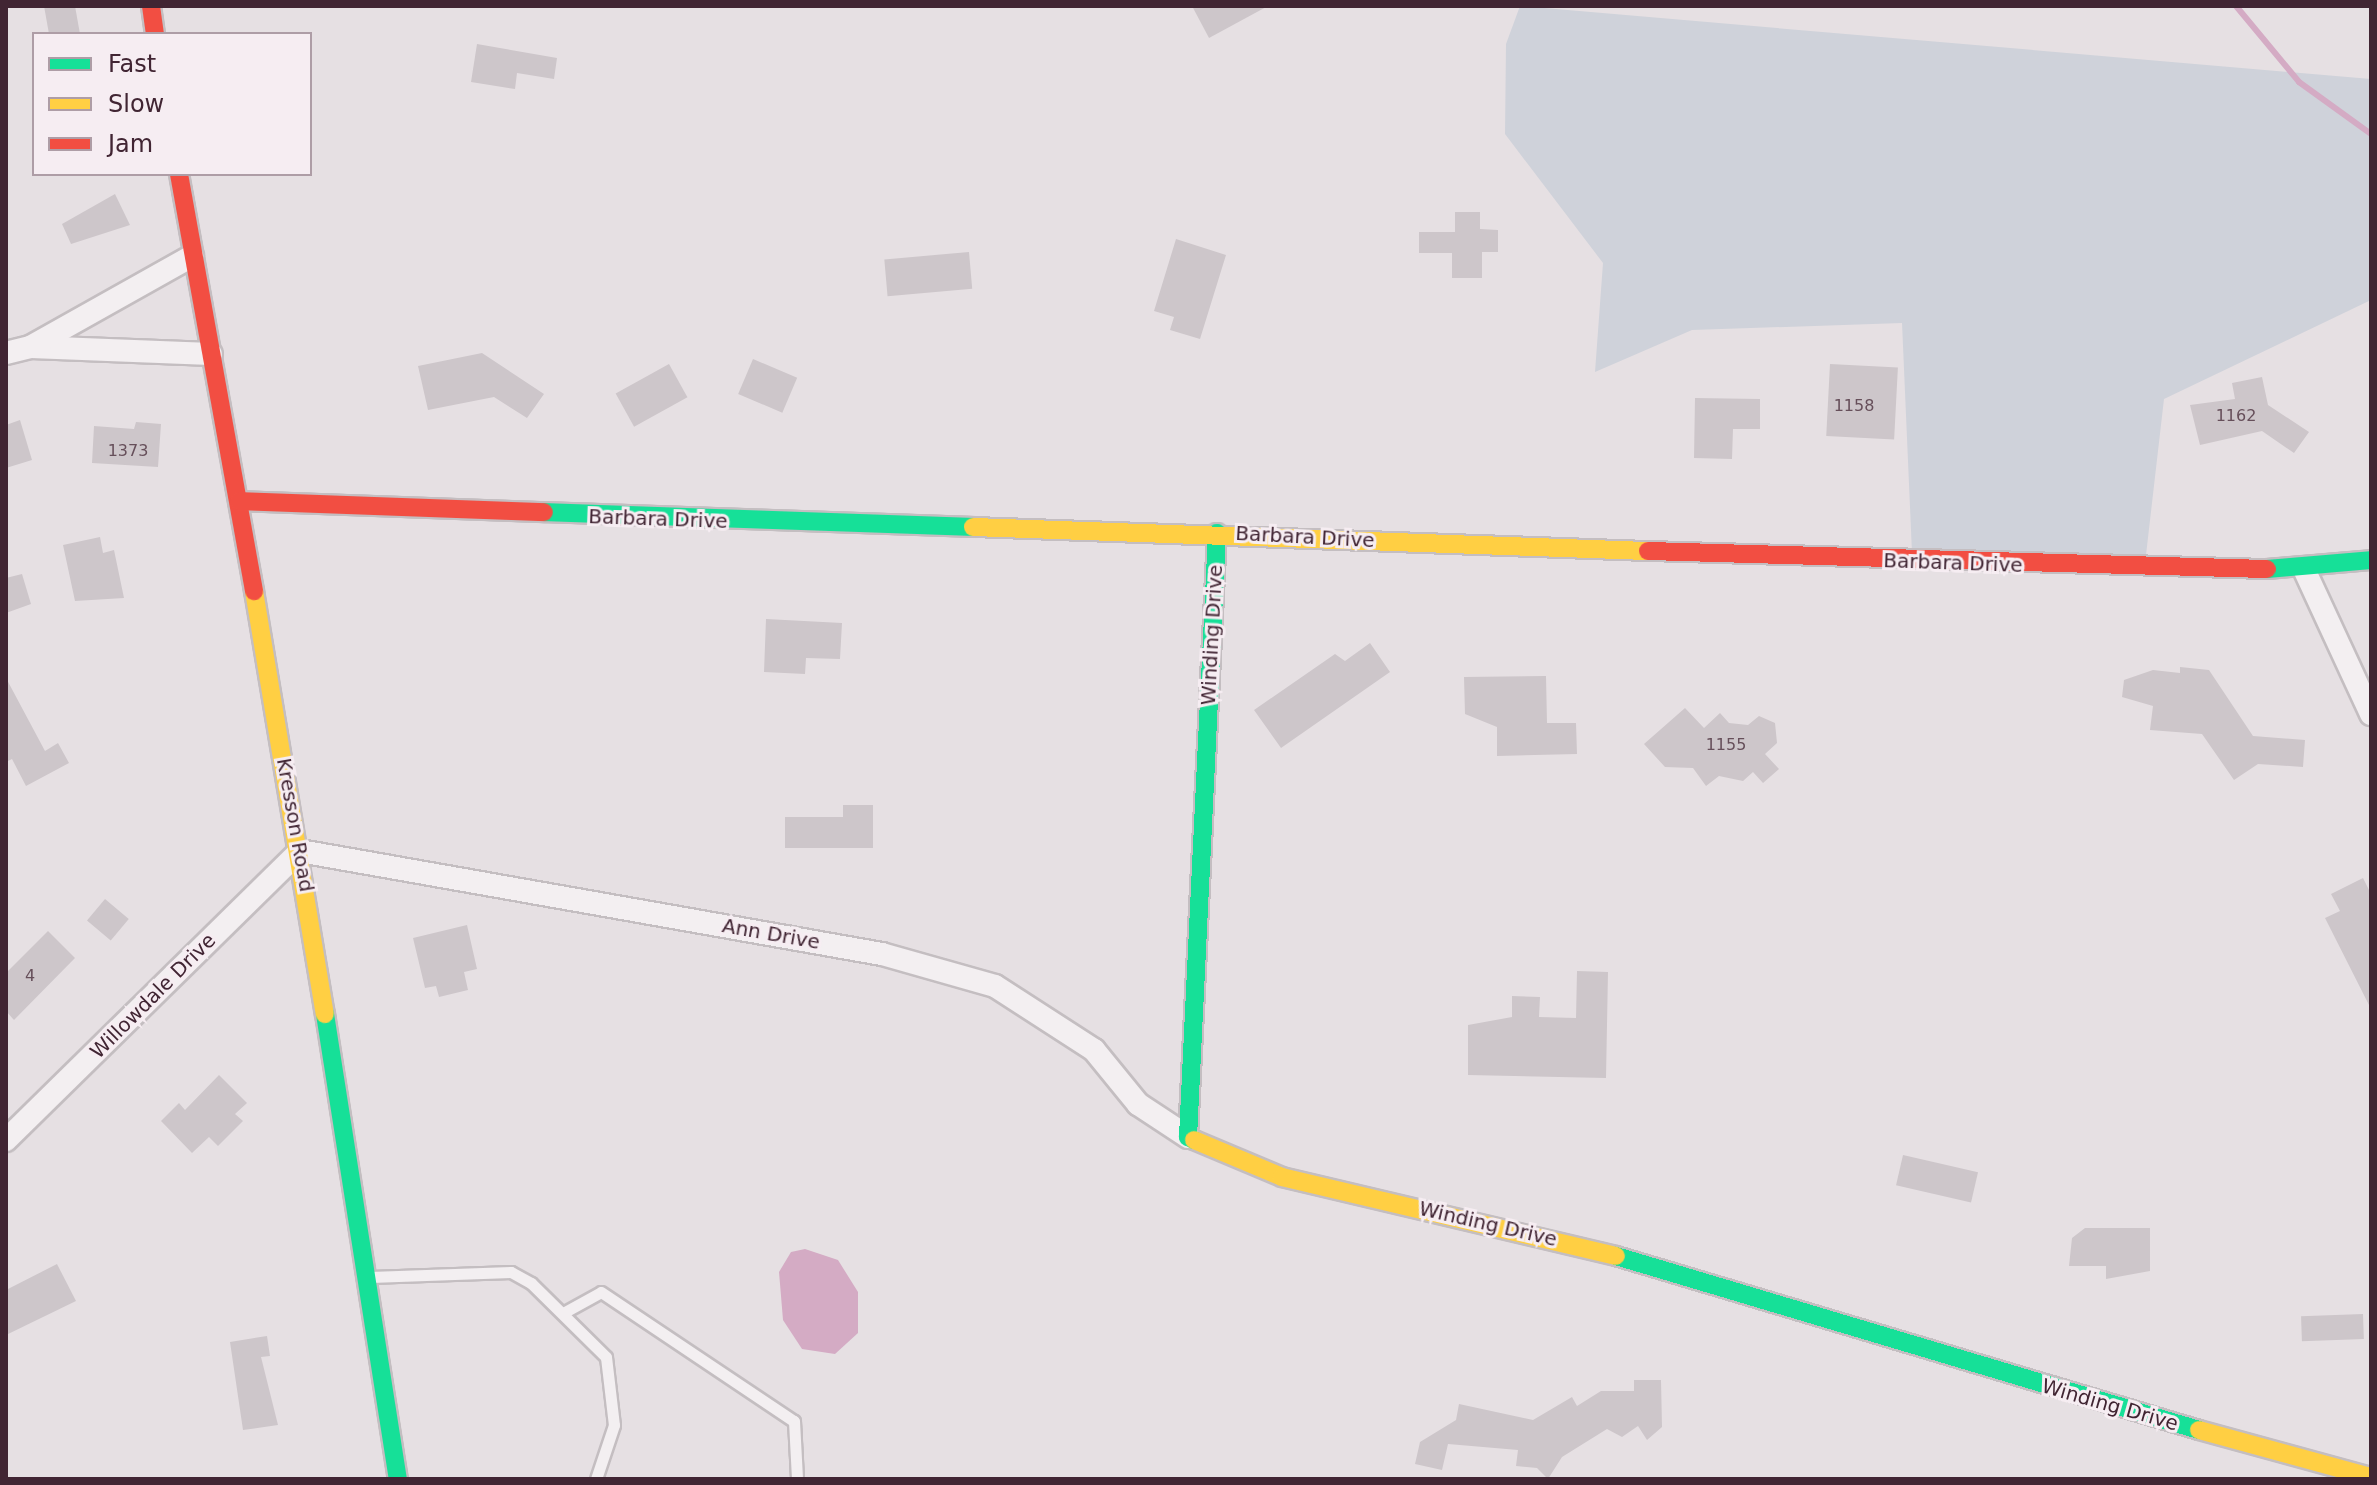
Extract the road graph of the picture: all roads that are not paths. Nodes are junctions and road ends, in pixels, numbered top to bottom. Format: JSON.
{"nodes":[{"id":1,"x":151,"y":6,"type":"edge"},
{"id":2,"x":155,"y":32,"type":"edge"},
{"id":3,"x":179,"y":176,"type":"edge"},
{"id":4,"x":192,"y":256,"type":"junction"},
{"id":5,"x":30,"y":347,"type":"junction"},
{"id":6,"x":6,"y":353,"type":"edge"},
{"id":7,"x":211,"y":354,"type":"junction"},
{"id":8,"x":239,"y":501,"type":"junction"},
{"id":9,"x":1217,"y":533,"type":"junction"},
{"id":10,"x":2371,"y":560,"type":"edge"},
{"id":11,"x":2304,"y":569,"type":"junction"},
{"id":12,"x":2371,"y":714,"type":"edge"},
{"id":13,"x":300,"y":851,"type":"junction"},
{"id":14,"x":1188,"y":1137,"type":"junction"},
{"id":15,"x":6,"y":1140,"type":"edge"},
{"id":16,"x":367,"y":1277,"type":"junction"},
{"id":17,"x":563,"y":1313,"type":"junction"},
{"id":18,"x":2371,"y":1477,"type":"edge"},
{"id":19,"x":398,"y":1479,"type":"edge"},
{"id":20,"x":596,"y":1479,"type":"edge"},
{"id":21,"x":797,"y":1479,"type":"edge"}],
"edges":[{"from":1,"to":2,"type":"street"},
{"from":3,"to":4,"type":"street","name":"Kresson Road"},
{"from":4,"to":5,"type":"street"},
{"from":4,"to":7,"type":"street","name":"Kresson Road"},
{"from":5,"to":6,"type":"street"},
{"from":5,"to":7,"type":"street"},
{"from":7,"to":8,"type":"street","name":"Kresson Road"},
{"from":8,"to":9,"type":"street","name":"Barbara Drive"},
{"from":8,"to":13,"type":"street","name":"Kresson Road"},
{"from":9,"to":11,"type":"street","name":"Barbara Drive"},
{"from":9,"to":14,"type":"street","name":"Winding Drive"},
{"from":10,"to":11,"type":"street","name":"Barbara Drive"},
{"from":11,"to":12,"type":"street"},
{"from":13,"to":14,"type":"street","name":"Ann Drive"},
{"from":13,"to":15,"type":"street","name":"Willowdale Drive"},
{"from":13,"to":16,"type":"street","name":"Kresson Road"},
{"from":14,"to":18,"type":"street","name":"Winding Drive"},
{"from":16,"to":17,"type":"lane"},
{"from":16,"to":19,"type":"street","name":"Kresson Road"},
{"from":17,"to":20,"type":"lane"},
{"from":17,"to":21,"type":"lane"}]}
